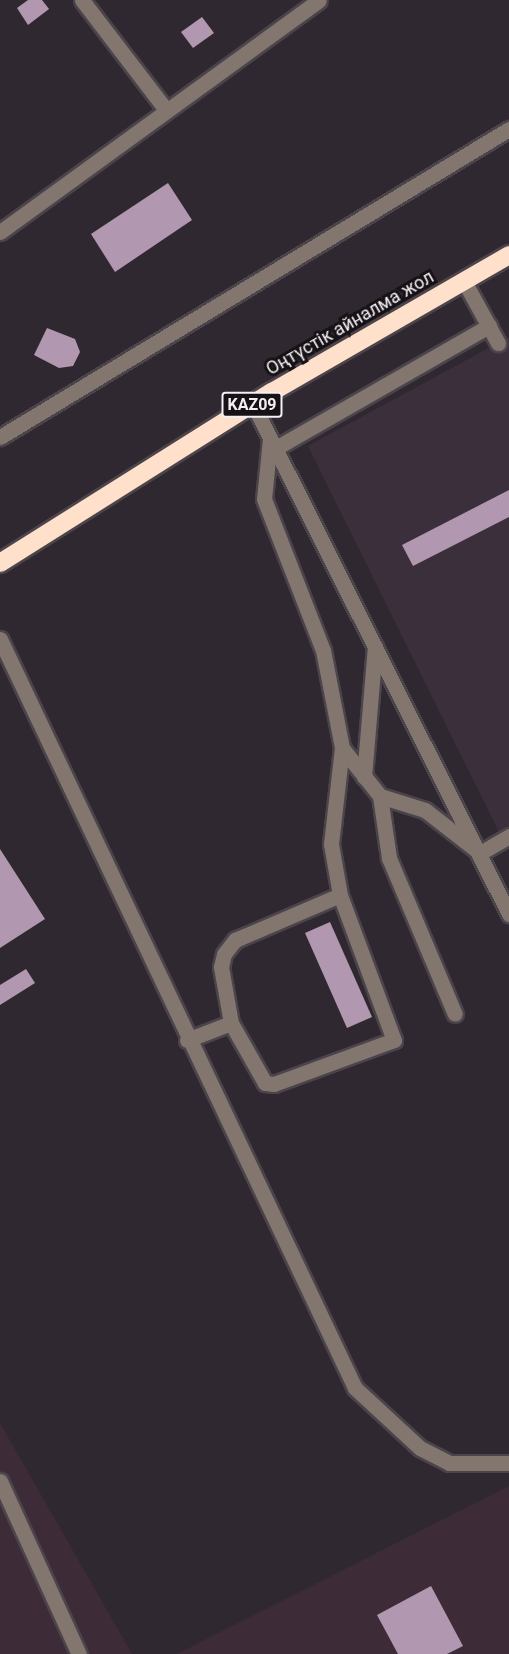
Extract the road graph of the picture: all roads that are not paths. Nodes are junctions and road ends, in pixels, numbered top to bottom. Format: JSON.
{"nodes":[{"id":1,"x":82,"y":0,"type":"edge"},
{"id":2,"x":319,"y":0,"type":"edge"},
{"id":3,"x":166,"y":110,"type":"junction"},
{"id":4,"x":509,"y":129,"type":"edge"},
{"id":5,"x":0,"y":232,"type":"edge"},
{"id":6,"x":509,"y":255,"type":"edge"},
{"id":7,"x":464,"y":281,"type":"junction"},
{"id":8,"x":489,"y":326,"type":"junction"},
{"id":9,"x":498,"y":343,"type":"dead end"},
{"id":10,"x":253,"y":404,"type":"junction"},
{"id":11,"x":0,"y":437,"type":"edge"},
{"id":12,"x":272,"y":444,"type":"junction"},
{"id":13,"x":0,"y":563,"type":"edge"},
{"id":14,"x":0,"y":639,"type":"edge"},
{"id":15,"x":375,"y":646,"type":"junction"},
{"id":16,"x":342,"y":748,"type":"junction"},
{"id":17,"x":364,"y":777,"type":"junction"},
{"id":18,"x":380,"y":796,"type":"junction"},
{"id":19,"x":509,"y":836,"type":"edge"},
{"id":20,"x":480,"y":852,"type":"junction"},
{"id":21,"x":340,"y":896,"type":"junction"},
{"id":22,"x":509,"y":914,"type":"edge"},
{"id":23,"x":455,"y":1014,"type":"dead end"},
{"id":24,"x":231,"y":1023,"type":"junction"},
{"id":25,"x":187,"y":1040,"type":"junction"},
{"id":26,"x":509,"y":1463,"type":"edge"},
{"id":27,"x":0,"y":1481,"type":"edge"},
{"id":28,"x":79,"y":1654,"type":"edge"}],
"edges":[{"from":1,"to":3,"type":"street"},
{"from":2,"to":3,"type":"street"},
{"from":3,"to":5,"type":"street"},
{"from":4,"to":11,"type":"street"},
{"from":6,"to":7,"type":"highway","name":"Оңтүстік айналма жол","number":"KAZ09"},
{"from":7,"to":8,"type":"street"},
{"from":7,"to":10,"type":"highway","name":"Оңтүстік айналма жол","number":"KAZ09"},
{"from":8,"to":9,"type":"street"},
{"from":8,"to":12,"type":"street"},
{"from":10,"to":12,"type":"street"},
{"from":10,"to":13,"type":"highway","name":"Оңтүстік айналма жол","number":"KAZ09"},
{"from":12,"to":15,"type":"street"},
{"from":12,"to":16,"type":"street"},
{"from":14,"to":25,"type":"street"},
{"from":15,"to":17,"type":"street"},
{"from":15,"to":20,"type":"street"},
{"from":16,"to":17,"type":"street"},
{"from":16,"to":21,"type":"street"},
{"from":17,"to":18,"type":"street"},
{"from":18,"to":20,"type":"street"},
{"from":18,"to":23,"type":"street"},
{"from":19,"to":20,"type":"street"},
{"from":20,"to":22,"type":"street"},
{"from":21,"to":24,"type":"street"},
{"from":21,"to":24,"type":"street"},
{"from":24,"to":25,"type":"street"},
{"from":25,"to":26,"type":"street"},
{"from":27,"to":28,"type":"street"}]}
